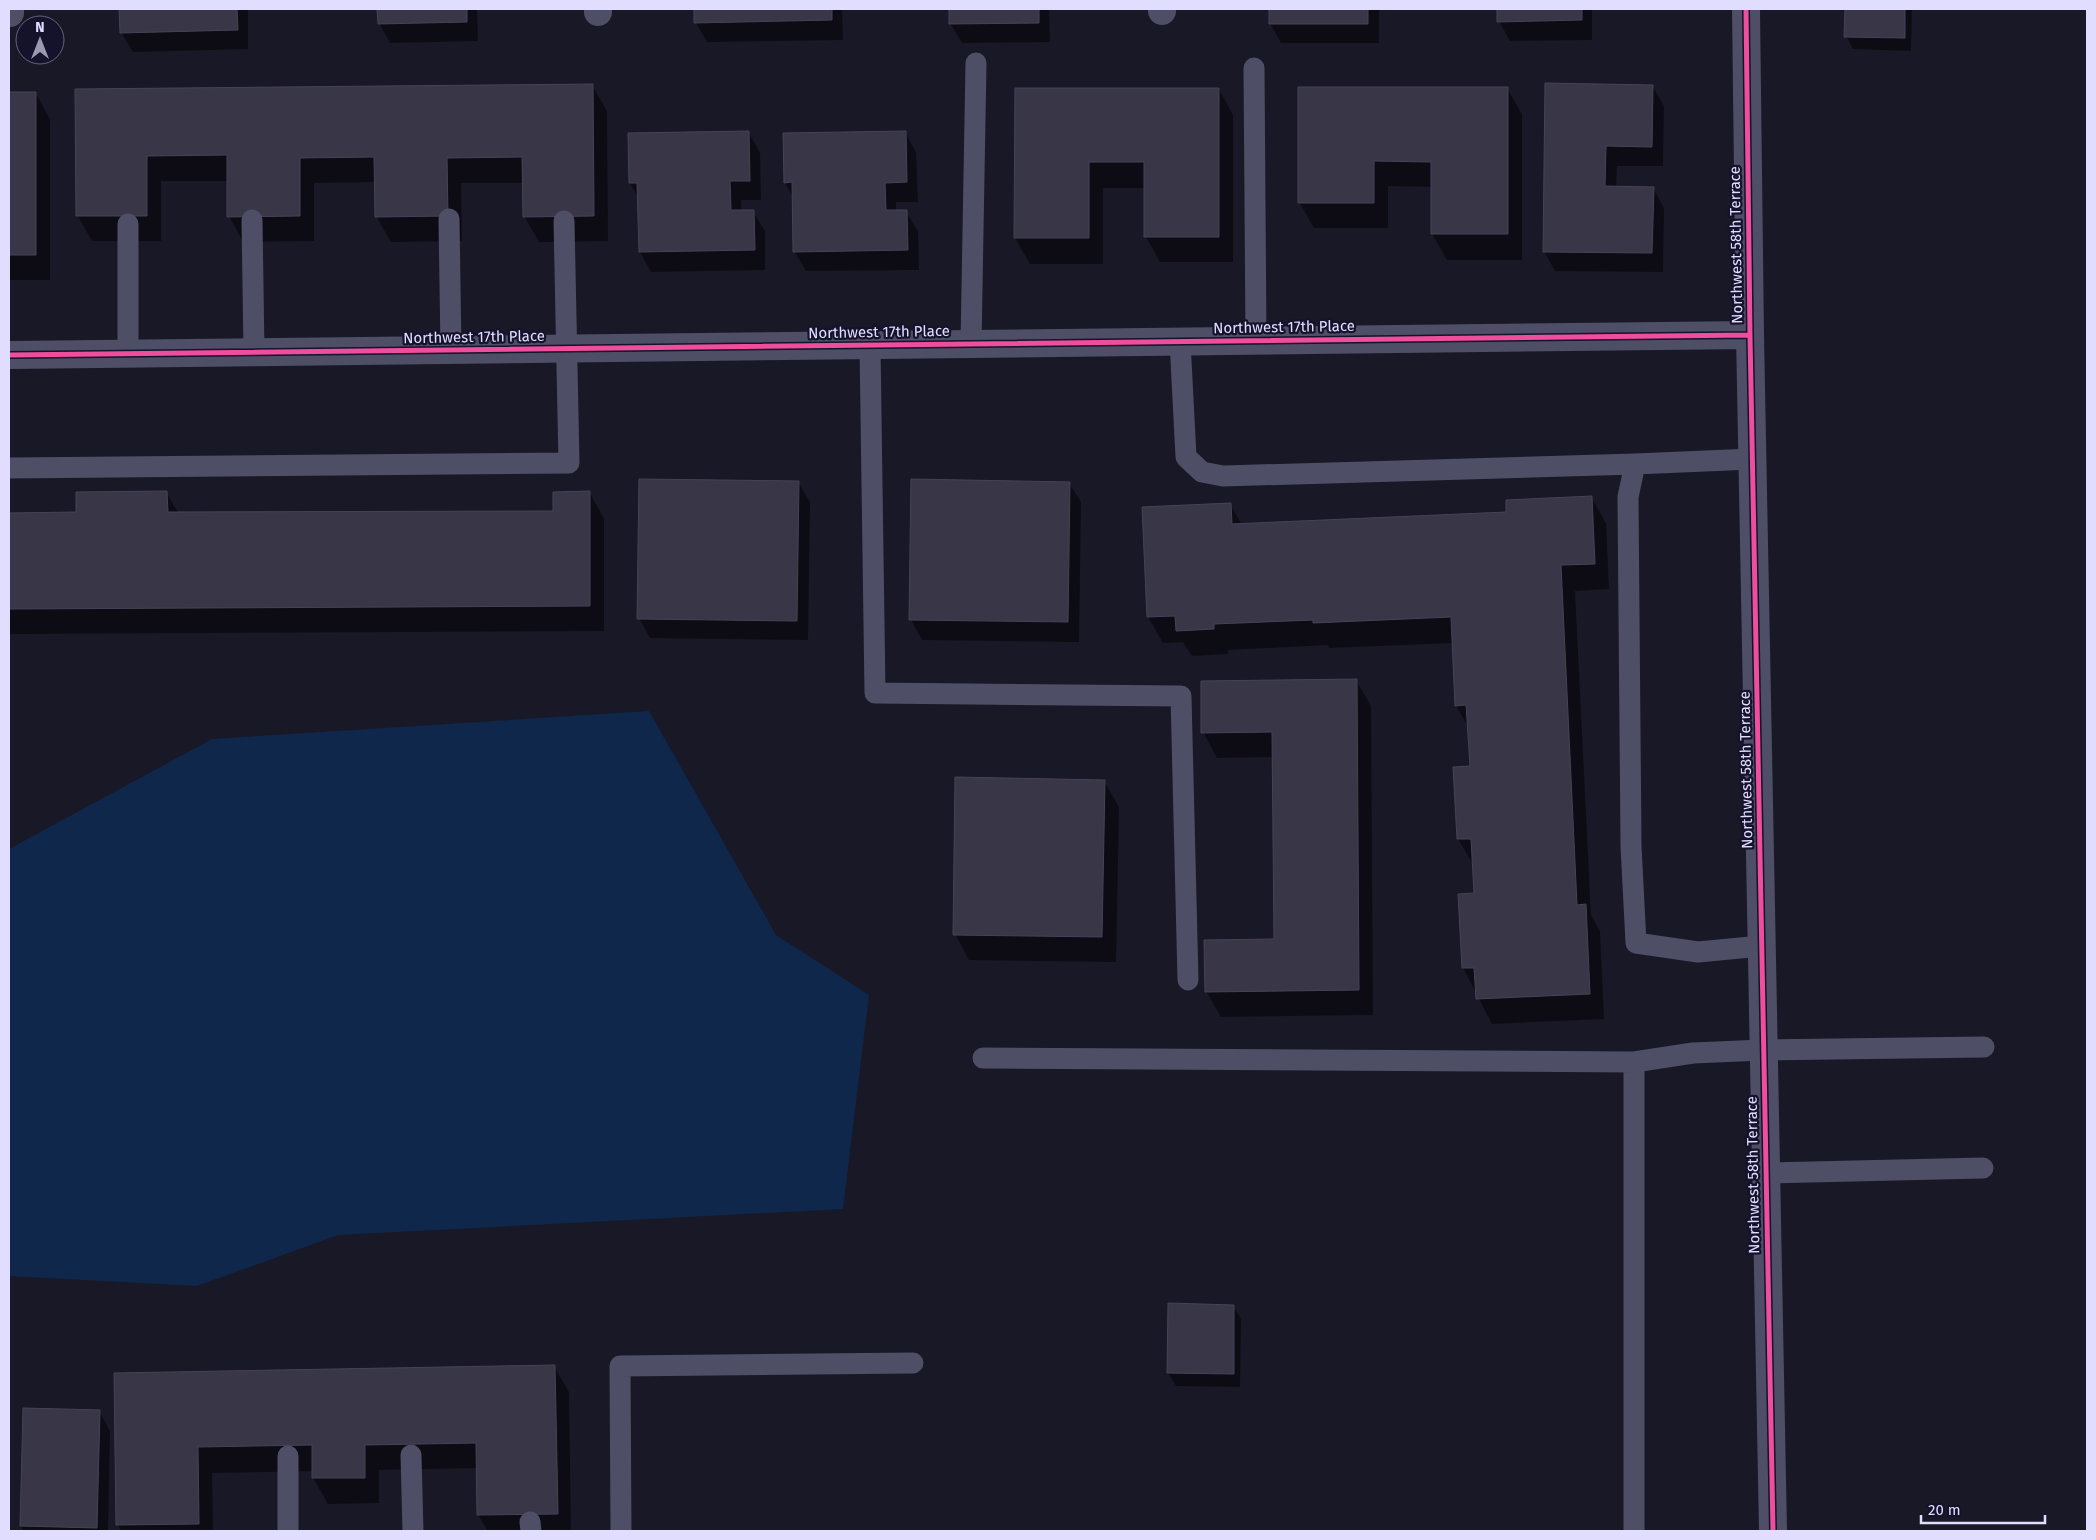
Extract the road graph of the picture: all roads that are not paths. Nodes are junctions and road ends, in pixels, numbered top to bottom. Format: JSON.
{"nodes":[{"id":1,"x":1746,"y":9,"type":"edge"},
{"id":2,"x":976,"y":63,"type":"dead end"},
{"id":3,"x":1254,"y":68,"type":"dead end"},
{"id":4,"x":449,"y":219,"type":"dead end"},
{"id":5,"x":252,"y":220,"type":"dead end"},
{"id":6,"x":564,"y":221,"type":"dead end"},
{"id":7,"x":128,"y":224,"type":"dead end"},
{"id":8,"x":1750,"y":335,"type":"junction"},
{"id":9,"x":1256,"y":340,"type":"junction"},
{"id":10,"x":1180,"y":342,"type":"junction"},
{"id":11,"x":971,"y":344,"type":"junction"},
{"id":12,"x":870,"y":345,"type":"junction"},
{"id":13,"x":567,"y":348,"type":"junction"},
{"id":14,"x":451,"y":350,"type":"junction"},
{"id":15,"x":254,"y":352,"type":"junction"},
{"id":16,"x":128,"y":353,"type":"junction"},
{"id":17,"x":9,"y":354,"type":"edge"},
{"id":18,"x":1752,"y":459,"type":"junction"},
{"id":19,"x":1635,"y":464,"type":"junction"},
{"id":20,"x":9,"y":468,"type":"edge"},
{"id":21,"x":1761,"y":946,"type":"junction"},
{"id":22,"x":1188,"y":980,"type":"dead end"},
{"id":23,"x":1984,"y":1046,"type":"dead end"},
{"id":24,"x":1763,"y":1050,"type":"junction"},
{"id":25,"x":983,"y":1058,"type":"dead end"},
{"id":26,"x":1634,"y":1062,"type":"junction"},
{"id":27,"x":1983,"y":1168,"type":"dead end"},
{"id":28,"x":1766,"y":1173,"type":"junction"},
{"id":29,"x":912,"y":1363,"type":"dead end"},
{"id":30,"x":411,"y":1455,"type":"dead end"},
{"id":31,"x":288,"y":1456,"type":"dead end"},
{"id":32,"x":288,"y":1531,"type":"edge"},
{"id":33,"x":413,"y":1531,"type":"edge"},
{"id":34,"x":621,"y":1531,"type":"edge"},
{"id":35,"x":1634,"y":1531,"type":"edge"},
{"id":36,"x":1773,"y":1531,"type":"edge"}],
"edges":[{"from":1,"to":8,"type":"street","name":"Northwest 58th Terrace"},
{"from":2,"to":11,"type":"lane"},
{"from":3,"to":9,"type":"lane"},
{"from":4,"to":14,"type":"lane"},
{"from":5,"to":15,"type":"lane"},
{"from":6,"to":13,"type":"lane"},
{"from":7,"to":16,"type":"lane"},
{"from":8,"to":9,"type":"street","name":"Northwest 17th Place"},
{"from":8,"to":18,"type":"street","name":"Northwest 58th Terrace"},
{"from":9,"to":10,"type":"street","name":"Northwest 17th Place"},
{"from":10,"to":11,"type":"street","name":"Northwest 17th Place"},
{"from":10,"to":19,"type":"lane"},
{"from":11,"to":12,"type":"street","name":"Northwest 17th Place"},
{"from":12,"to":13,"type":"street","name":"Northwest 17th Place"},
{"from":12,"to":22,"type":"lane"},
{"from":13,"to":14,"type":"street","name":"Northwest 17th Place"},
{"from":13,"to":20,"type":"lane"},
{"from":14,"to":15,"type":"street","name":"Northwest 17th Place"},
{"from":15,"to":16,"type":"street","name":"Northwest 17th Place"},
{"from":16,"to":17,"type":"street","name":"Northwest 17th Place"},
{"from":18,"to":19,"type":"lane"},
{"from":18,"to":21,"type":"street","name":"Northwest 58th Terrace"},
{"from":19,"to":21,"type":"lane"},
{"from":21,"to":24,"type":"street","name":"Northwest 58th Terrace"},
{"from":23,"to":24,"type":"lane"},
{"from":24,"to":26,"type":"lane"},
{"from":24,"to":28,"type":"street","name":"Northwest 58th Terrace"},
{"from":25,"to":26,"type":"lane"},
{"from":26,"to":35,"type":"lane"},
{"from":27,"to":28,"type":"lane"},
{"from":28,"to":36,"type":"street","name":"Northwest 58th Terrace"},
{"from":29,"to":34,"type":"lane"},
{"from":30,"to":33,"type":"lane"},
{"from":31,"to":32,"type":"lane"}]}
